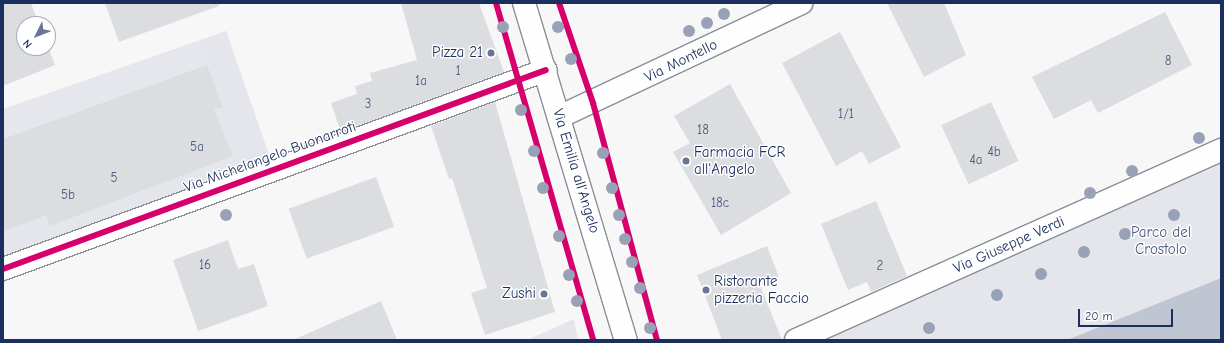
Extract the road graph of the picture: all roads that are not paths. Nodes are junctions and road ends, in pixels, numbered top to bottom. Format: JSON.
{"nodes":[{"id":1,"x":524,"y":3,"type":"edge"},
{"id":2,"x":801,"y":3,"type":"edge"},
{"id":3,"x":546,"y":70,"type":"junction"},
{"id":4,"x":559,"y":117,"type":"junction"},
{"id":5,"x":1221,"y":150,"type":"edge"},
{"id":6,"x":3,"y":269,"type":"edge"},
{"id":7,"x":626,"y":340,"type":"edge"},
{"id":8,"x":796,"y":340,"type":"edge"}],
"edges":[{"from":1,"to":3,"type":"street","name":"Via Emilia all'Angelo"},
{"from":2,"to":4,"type":"street","name":"Via Montello"},
{"from":3,"to":4,"type":"street","name":"Via Emilia all'Angelo"},
{"from":3,"to":6,"type":"street","name":"Via Michelangelo Buonarroti"},
{"from":4,"to":7,"type":"street","name":"Via Emilia all'Angelo"},
{"from":5,"to":8,"type":"street","name":"Via Giuseppe Verdi"}]}
